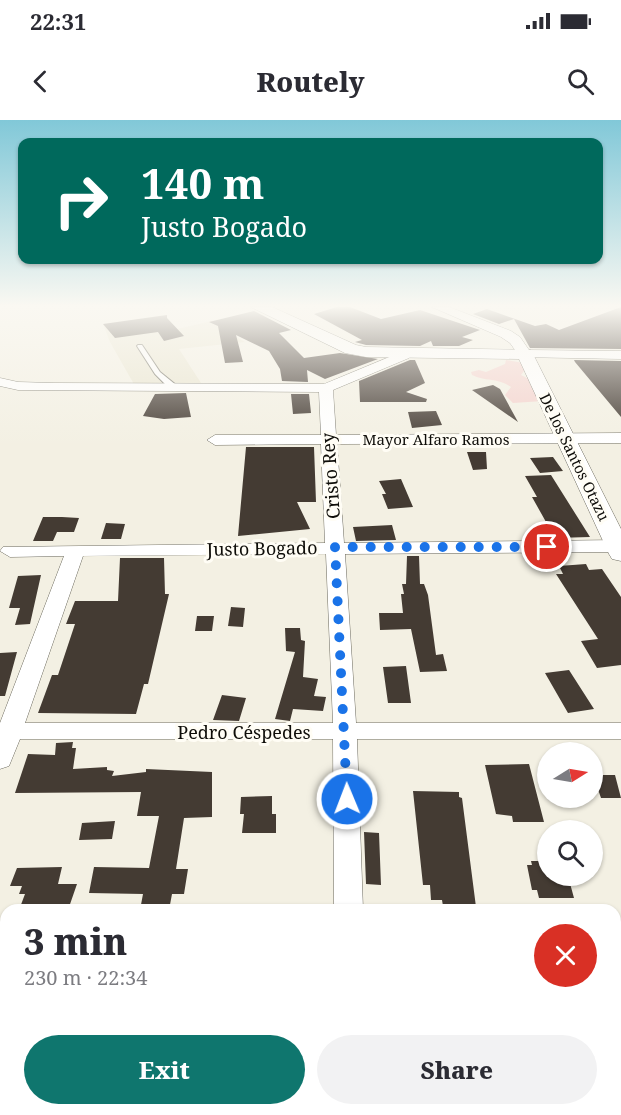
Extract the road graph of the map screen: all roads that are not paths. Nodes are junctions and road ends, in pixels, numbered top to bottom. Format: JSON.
{"nodes":[{"id":1,"x":145,"y":353,"type":"edge"},
{"id":2,"x":390,"y":353,"type":"edge"},
{"id":3,"x":525,"y":354,"type":"junction"},
{"id":4,"x":404,"y":355,"type":"junction"},
{"id":5,"x":621,"y":355,"type":"edge"},
{"id":6,"x":0,"y":382,"type":"edge"},
{"id":7,"x":173,"y":387,"type":"junction"},
{"id":8,"x":326,"y":388,"type":"junction"},
{"id":9,"x":621,"y":438,"type":"edge"},
{"id":10,"x":328,"y":439,"type":"junction"},
{"id":11,"x":566,"y":439,"type":"junction"},
{"id":12,"x":215,"y":440,"type":"dead end"},
{"id":13,"x":335,"y":547,"type":"junction"},
{"id":14,"x":620,"y":549,"type":"edge"},
{"id":15,"x":76,"y":550,"type":"junction"},
{"id":16,"x":10,"y":551,"type":"dead end"},
{"id":17,"x":5,"y":731,"type":"edge"},
{"id":18,"x":621,"y":731,"type":"edge"},
{"id":19,"x":345,"y":732,"type":"junction"},
{"id":20,"x":0,"y":760,"type":"edge"},
{"id":21,"x":349,"y":904,"type":"edge"}],
"edges":[{"from":1,"to":7,"type":"lane"},
{"from":2,"to":4,"type":"street"},
{"from":3,"to":4,"type":"street"},
{"from":3,"to":5,"type":"street"},
{"from":3,"to":11,"type":"street","name":"De los Santos Otazu"},
{"from":4,"to":8,"type":"street"},
{"from":6,"to":7,"type":"street"},
{"from":7,"to":8,"type":"street"},
{"from":8,"to":10,"type":"street","name":"Cristo Rey"},
{"from":9,"to":11,"type":"street","name":"Mayor Alfaro Ramos"},
{"from":10,"to":11,"type":"street","name":"Mayor Alfaro Ramos"},
{"from":10,"to":12,"type":"street","name":"Mayor Alfaro Ramos"},
{"from":10,"to":13,"type":"street","name":"Cristo Rey"},
{"from":11,"to":14,"type":"street","name":"De los Santos Otazu"},
{"from":13,"to":14,"type":"street","name":"Justo Bogado"},
{"from":13,"to":15,"type":"street","name":"Justo Bogado"},
{"from":13,"to":19,"type":"street","name":"Cristo Rey"},
{"from":15,"to":16,"type":"street","name":"Justo Bogado"},
{"from":15,"to":17,"type":"street"},
{"from":17,"to":19,"type":"street","name":"Pedro Céspedes"},
{"from":17,"to":20,"type":"street"},
{"from":18,"to":19,"type":"street","name":"Pedro Céspedes"},
{"from":19,"to":21,"type":"street","name":"Cristo Rey"}]}
